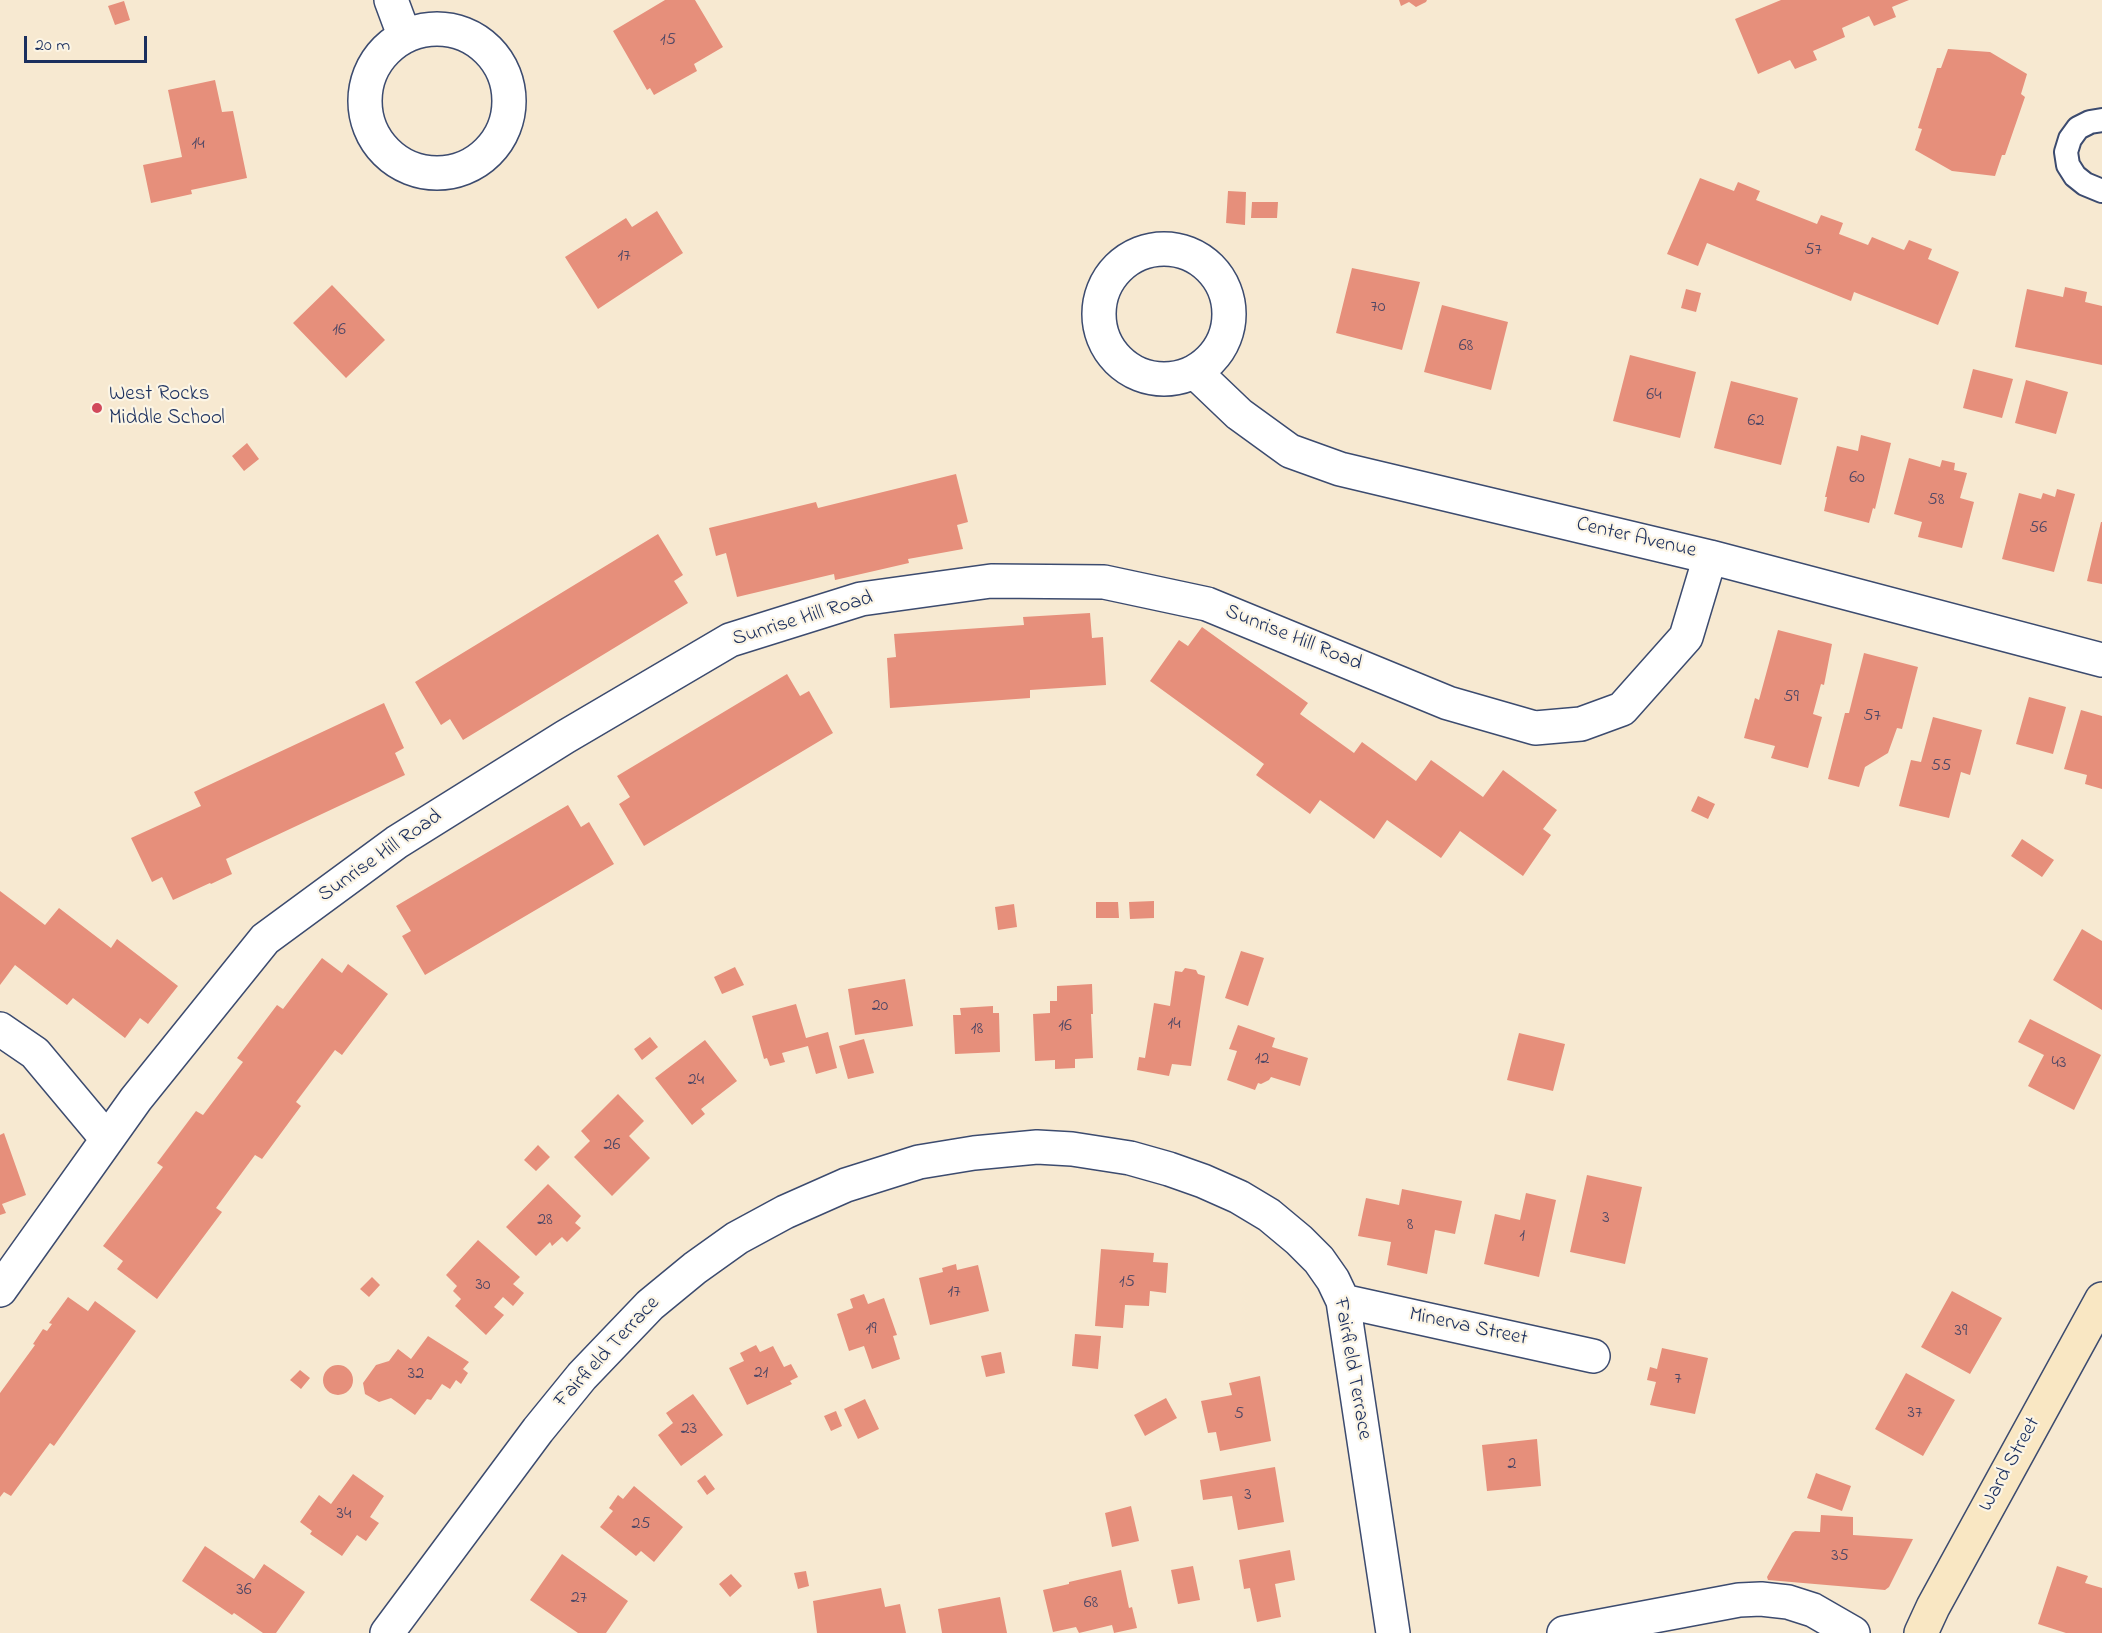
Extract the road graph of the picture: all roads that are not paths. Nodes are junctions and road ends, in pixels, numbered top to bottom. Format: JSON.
{"nodes":[{"id":1,"x":391,"y":0,"type":"edge"},
{"id":2,"x":404,"y":35,"type":"junction"},
{"id":3,"x":2102,"y":120,"type":"edge"},
{"id":4,"x":2102,"y":191,"type":"edge"},
{"id":5,"x":1195,"y":372,"type":"dead end"},
{"id":6,"x":1710,"y":557,"type":"junction"},
{"id":7,"x":2102,"y":660,"type":"edge"},
{"id":8,"x":0,"y":1029,"type":"edge"},
{"id":9,"x":107,"y":1139,"type":"junction"},
{"id":10,"x":0,"y":1290,"type":"edge"},
{"id":11,"x":2102,"y":1299,"type":"edge"},
{"id":12,"x":1343,"y":1301,"type":"junction"},
{"id":13,"x":1593,"y":1356,"type":"dead end"},
{"id":14,"x":387,"y":1633,"type":"edge"},
{"id":15,"x":1393,"y":1633,"type":"edge"},
{"id":16,"x":1564,"y":1633,"type":"edge"},
{"id":17,"x":1853,"y":1633,"type":"edge"},
{"id":18,"x":1921,"y":1633,"type":"edge"}],
"edges":[{"from":1,"to":2,"type":"street"},
{"from":2,"to":2,"type":"street"},
{"from":3,"to":4,"type":"lane"},
{"from":5,"to":6,"type":"street","name":"Center Avenue"},
{"from":6,"to":7,"type":"street","name":"Center Avenue"},
{"from":6,"to":9,"type":"street","name":"Sunrise Hill Road"},
{"from":8,"to":9,"type":"street"},
{"from":9,"to":10,"type":"street","name":"Sunrise Hill Road"},
{"from":11,"to":18,"type":"main road","name":"Ward Street"},
{"from":12,"to":13,"type":"street","name":"Minerva Street"},
{"from":12,"to":14,"type":"street","name":"Fairfield Terrace"},
{"from":12,"to":15,"type":"street","name":"Fairfield Terrace"},
{"from":16,"to":17,"type":"street"}]}
